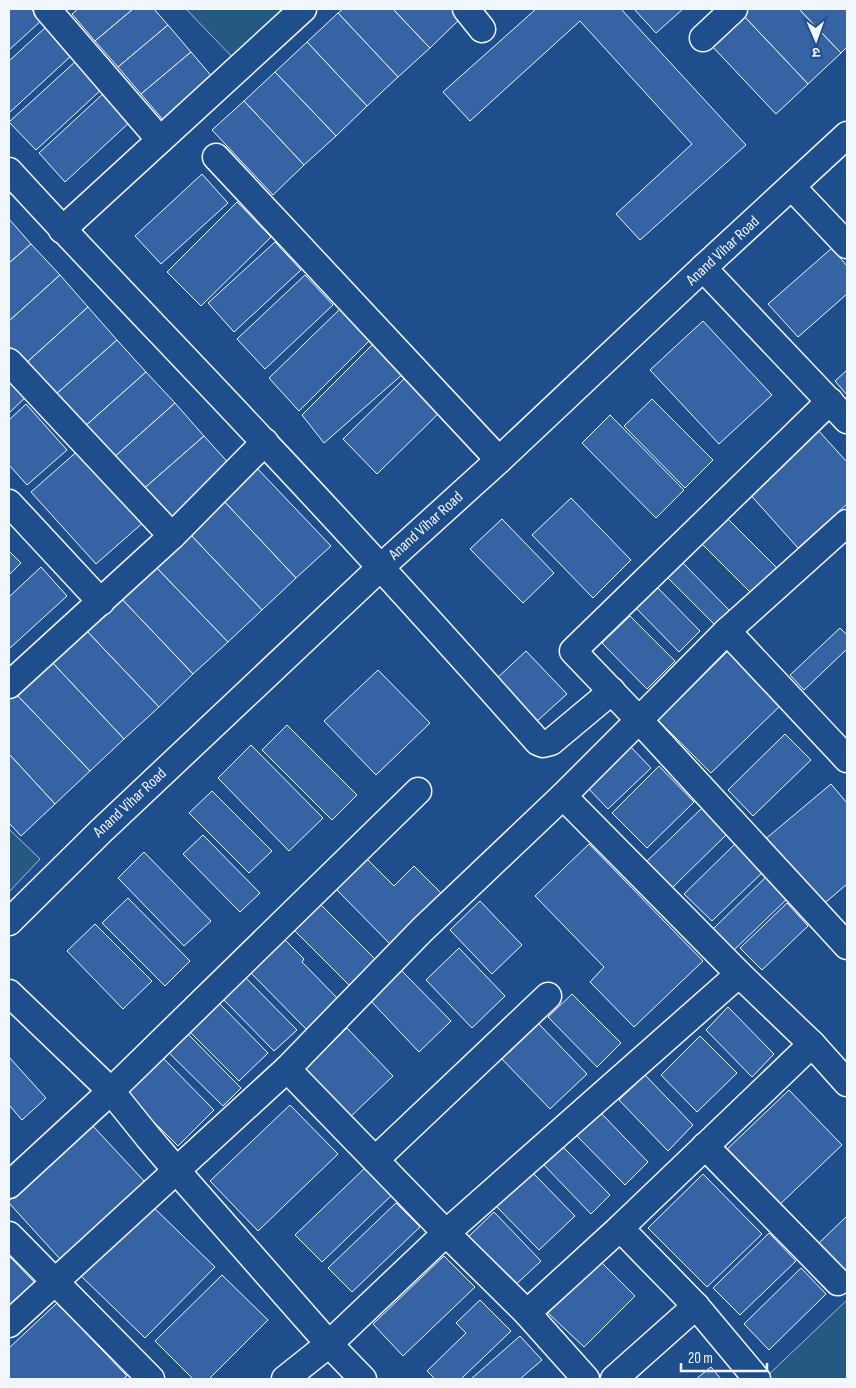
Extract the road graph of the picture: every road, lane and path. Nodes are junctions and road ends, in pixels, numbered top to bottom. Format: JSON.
{"nodes":[{"id":1,"x":47,"y":9,"type":"edge"},
{"id":2,"x":303,"y":9,"type":"edge"},
{"id":3,"x":466,"y":9,"type":"edge"},
{"id":4,"x":734,"y":9,"type":"edge"},
{"id":5,"x":482,"y":29,"type":"dead end"},
{"id":6,"x":703,"y":38,"type":"dead end"},
{"id":7,"x":847,"y":135,"type":"edge"},
{"id":8,"x":160,"y":140,"type":"junction"},
{"id":9,"x":216,"y":156,"type":"dead end"},
{"id":10,"x":9,"y":171,"type":"edge"},
{"id":11,"x":792,"y":187,"type":"junction"},
{"id":12,"x":62,"y":230,"type":"junction"},
{"id":13,"x":847,"y":244,"type":"edge"},
{"id":14,"x":703,"y":268,"type":"junction"},
{"id":15,"x":9,"y":362,"type":"edge"},
{"id":16,"x":839,"y":411,"type":"edge"},
{"id":17,"x":265,"y":442,"type":"junction"},
{"id":18,"x":499,"y":460,"type":"junction"},
{"id":19,"x":9,"y":503,"type":"edge"},
{"id":20,"x":847,"y":523,"type":"edge"},
{"id":21,"x":172,"y":536,"type":"junction"},
{"id":22,"x":381,"y":567,"type":"junction"},
{"id":23,"x":101,"y":602,"type":"junction"},
{"id":24,"x":727,"y":630,"type":"junction"},
{"id":25,"x":10,"y":681,"type":"edge"},
{"id":26,"x":612,"y":691,"type":"junction"},
{"id":27,"x":639,"y":720,"type":"junction"},
{"id":28,"x":847,"y":759,"type":"edge"},
{"id":29,"x":418,"y":791,"type":"dead end"},
{"id":30,"x":562,"y":796,"type":"junction"},
{"id":31,"x":9,"y":922,"type":"edge"},
{"id":32,"x":847,"y":946,"type":"edge"},
{"id":33,"x":739,"y":974,"type":"junction"},
{"id":34,"x":9,"y":993,"type":"edge"},
{"id":35,"x":548,"y":996,"type":"dead end"},
{"id":36,"x":812,"y":1044,"type":"junction"},
{"id":37,"x":287,"y":1069,"type":"junction"},
{"id":38,"x":847,"y":1083,"type":"edge"},
{"id":39,"x":111,"y":1091,"type":"junction"},
{"id":40,"x":706,"y":1146,"type":"junction"},
{"id":41,"x":376,"y":1159,"type":"junction"},
{"id":42,"x":176,"y":1170,"type":"junction"},
{"id":43,"x":9,"y":1185,"type":"edge"},
{"id":44,"x":620,"y":1228,"type":"junction"},
{"id":45,"x":446,"y":1233,"type":"junction"},
{"id":46,"x":9,"y":1235,"type":"edge"},
{"id":47,"x":55,"y":1281,"type":"junction"},
{"id":48,"x":838,"y":1282,"type":"dead end"},
{"id":49,"x":696,"y":1306,"type":"junction"},
{"id":50,"x":527,"y":1313,"type":"junction"},
{"id":51,"x":9,"y":1324,"type":"edge"},
{"id":52,"x":329,"y":1344,"type":"junction"},
{"id":53,"x":151,"y":1379,"type":"edge"},
{"id":54,"x":285,"y":1379,"type":"edge"},
{"id":55,"x":362,"y":1379,"type":"edge"},
{"id":56,"x":586,"y":1379,"type":"edge"},
{"id":57,"x":614,"y":1379,"type":"edge"},
{"id":58,"x":757,"y":1379,"type":"edge"}],
"edges":[{"from":1,"to":8,"type":"street"},
{"from":2,"to":8,"type":"street"},
{"from":3,"to":5,"type":"street"},
{"from":4,"to":6,"type":"street"},
{"from":7,"to":11,"type":"street","name":"Anand Vihar Road"},
{"from":8,"to":12,"type":"street"},
{"from":9,"to":18,"type":"street"},
{"from":10,"to":12,"type":"street"},
{"from":11,"to":13,"type":"street"},
{"from":11,"to":14,"type":"street","name":"Anand Vihar Road"},
{"from":12,"to":17,"type":"street"},
{"from":14,"to":16,"type":"street"},
{"from":14,"to":18,"type":"street","name":"Anand Vihar Road"},
{"from":15,"to":21,"type":"street"},
{"from":16,"to":26,"type":"street"},
{"from":17,"to":21,"type":"street"},
{"from":17,"to":22,"type":"street"},
{"from":18,"to":22,"type":"street","name":"Anand Vihar Road"},
{"from":19,"to":23,"type":"street"},
{"from":20,"to":24,"type":"street"},
{"from":21,"to":23,"type":"street"},
{"from":22,"to":26,"type":"street"},
{"from":22,"to":31,"type":"street","name":"Anand Vihar Road"},
{"from":23,"to":25,"type":"street"},
{"from":24,"to":27,"type":"street"},
{"from":24,"to":28,"type":"street"},
{"from":26,"to":27,"type":"street"},
{"from":27,"to":30,"type":"street"},
{"from":27,"to":32,"type":"street"},
{"from":29,"to":39,"type":"street"},
{"from":30,"to":33,"type":"street"},
{"from":30,"to":37,"type":"street"},
{"from":33,"to":36,"type":"street"},
{"from":33,"to":45,"type":"street"},
{"from":34,"to":39,"type":"street"},
{"from":35,"to":41,"type":"street"},
{"from":36,"to":38,"type":"street"},
{"from":36,"to":40,"type":"street"},
{"from":37,"to":41,"type":"street"},
{"from":37,"to":42,"type":"street"},
{"from":39,"to":42,"type":"street"},
{"from":39,"to":43,"type":"street"},
{"from":40,"to":44,"type":"street"},
{"from":40,"to":48,"type":"street"},
{"from":41,"to":45,"type":"street"},
{"from":42,"to":47,"type":"street"},
{"from":42,"to":52,"type":"street"},
{"from":44,"to":49,"type":"street"},
{"from":44,"to":50,"type":"street"},
{"from":45,"to":50,"type":"street"},
{"from":45,"to":52,"type":"street"},
{"from":46,"to":47,"type":"street"},
{"from":47,"to":51,"type":"street"},
{"from":47,"to":53,"type":"street"},
{"from":49,"to":57,"type":"street"},
{"from":49,"to":58,"type":"street"},
{"from":50,"to":56,"type":"street"},
{"from":52,"to":54,"type":"street"},
{"from":52,"to":55,"type":"street"}]}
